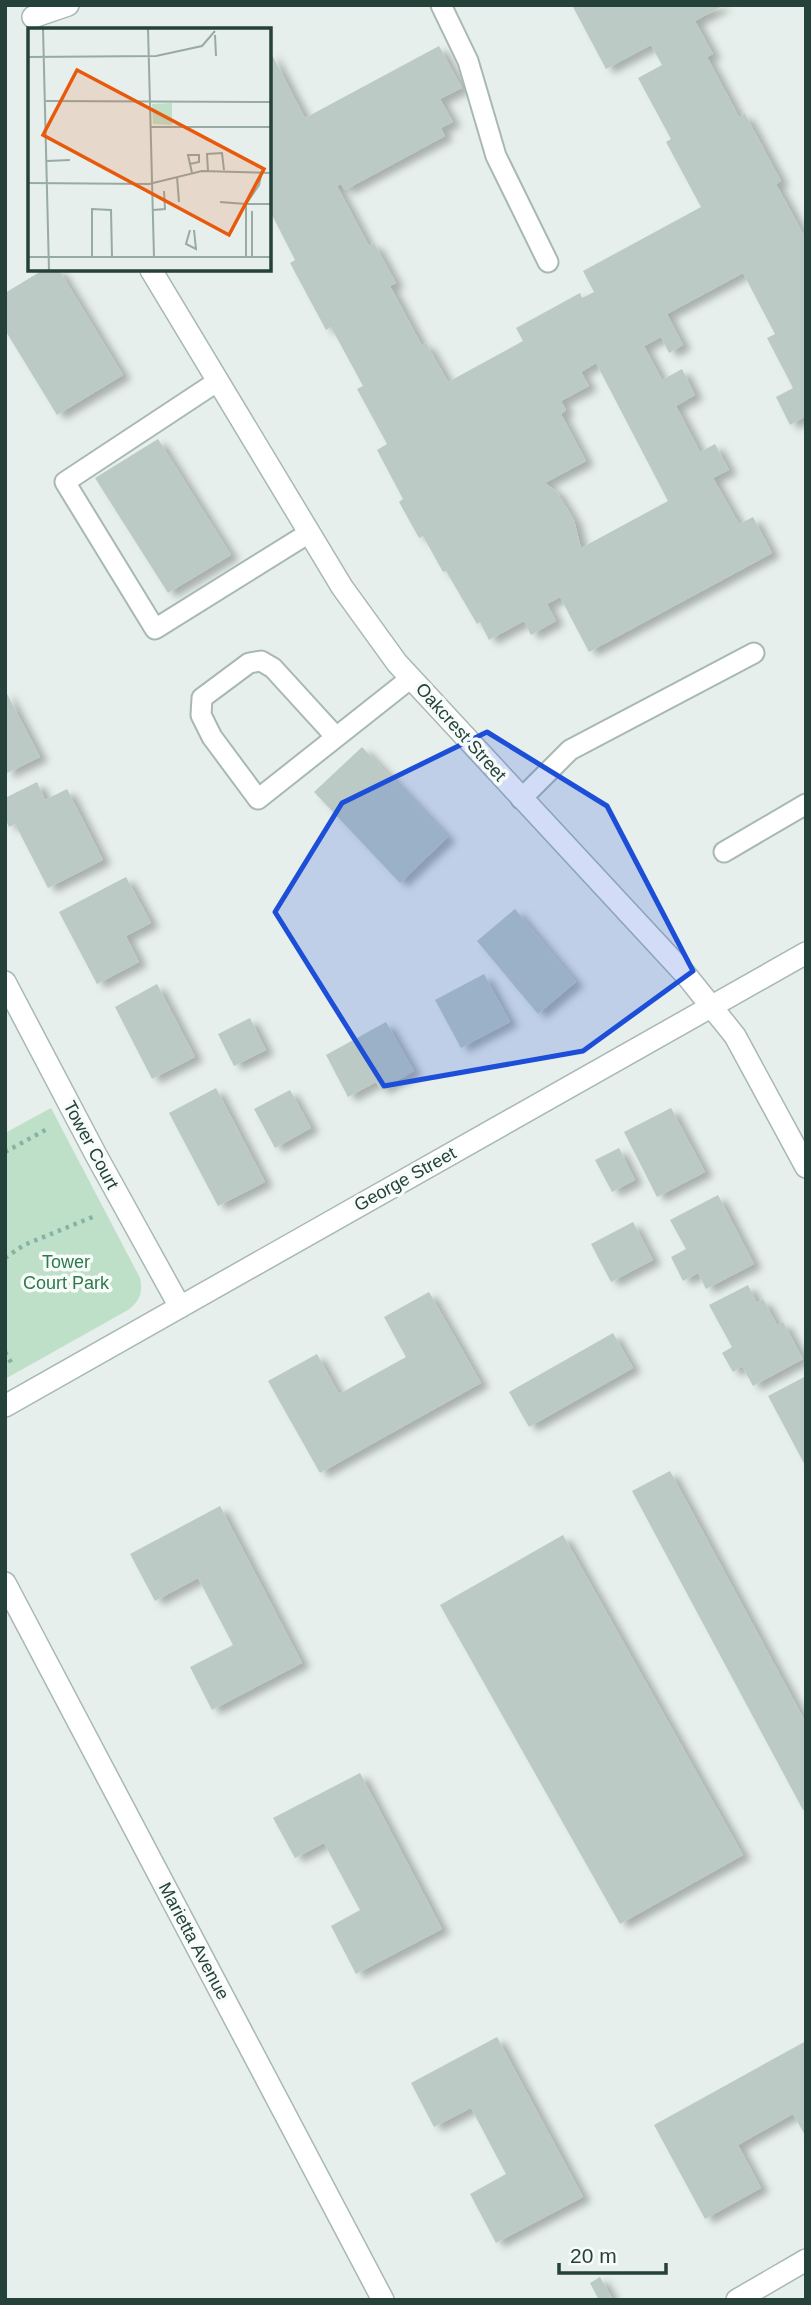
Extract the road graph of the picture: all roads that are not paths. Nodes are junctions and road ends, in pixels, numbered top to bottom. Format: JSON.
{"nodes":[{"id":1,"x":68,"y":5,"type":"edge"},
{"id":2,"x":441,"y":5,"type":"edge"},
{"id":3,"x":33,"y":17,"type":"edge"},
{"id":4,"x":548,"y":262,"type":"dead end"},
{"id":5,"x":152,"y":271,"type":"edge"},
{"id":6,"x":218,"y":381,"type":"junction"},
{"id":7,"x":309,"y":533,"type":"junction"},
{"id":8,"x":754,"y":653,"type":"dead end"},
{"id":9,"x":411,"y":678,"type":"junction"},
{"id":10,"x":336,"y":737,"type":"junction"},
{"id":11,"x":521,"y":799,"type":"junction"},
{"id":12,"x":806,"y":804,"type":"edge"},
{"id":13,"x":723,"y":852,"type":"dead end"},
{"id":14,"x":806,"y":953,"type":"edge"},
{"id":15,"x":5,"y":982,"type":"edge"},
{"id":16,"x":712,"y":1007,"type":"junction"},
{"id":17,"x":806,"y":1167,"type":"edge"},
{"id":18,"x":180,"y":1307,"type":"junction"},
{"id":19,"x":5,"y":1406,"type":"edge"},
{"id":20,"x":5,"y":1583,"type":"edge"},
{"id":21,"x":806,"y":2260,"type":"edge"},
{"id":22,"x":383,"y":2300,"type":"edge"},
{"id":23,"x":737,"y":2300,"type":"edge"}],
"edges":[{"from":1,"to":3,"type":"street"},
{"from":2,"to":4,"type":"lane"},
{"from":5,"to":6,"type":"street","name":"Oakcrest Street"},
{"from":6,"to":7,"type":"street","name":"Oakcrest Street"},
{"from":6,"to":7,"type":"lane"},
{"from":7,"to":9,"type":"street","name":"Oakcrest Street"},
{"from":8,"to":11,"type":"lane"},
{"from":9,"to":10,"type":"lane"},
{"from":9,"to":11,"type":"street","name":"Oakcrest Street"},
{"from":10,"to":10,"type":"lane"},
{"from":11,"to":16,"type":"street","name":"Oakcrest Street"},
{"from":12,"to":13,"type":"lane"},
{"from":14,"to":16,"type":"street","name":"George Street"},
{"from":15,"to":18,"type":"street","name":"Tower Court"},
{"from":16,"to":17,"type":"street","name":"Oakcrest Street"},
{"from":16,"to":18,"type":"street","name":"George Street"},
{"from":18,"to":19,"type":"street","name":"George Street"},
{"from":20,"to":22,"type":"street","name":"Marietta Avenue"},
{"from":21,"to":23,"type":"street"}]}
